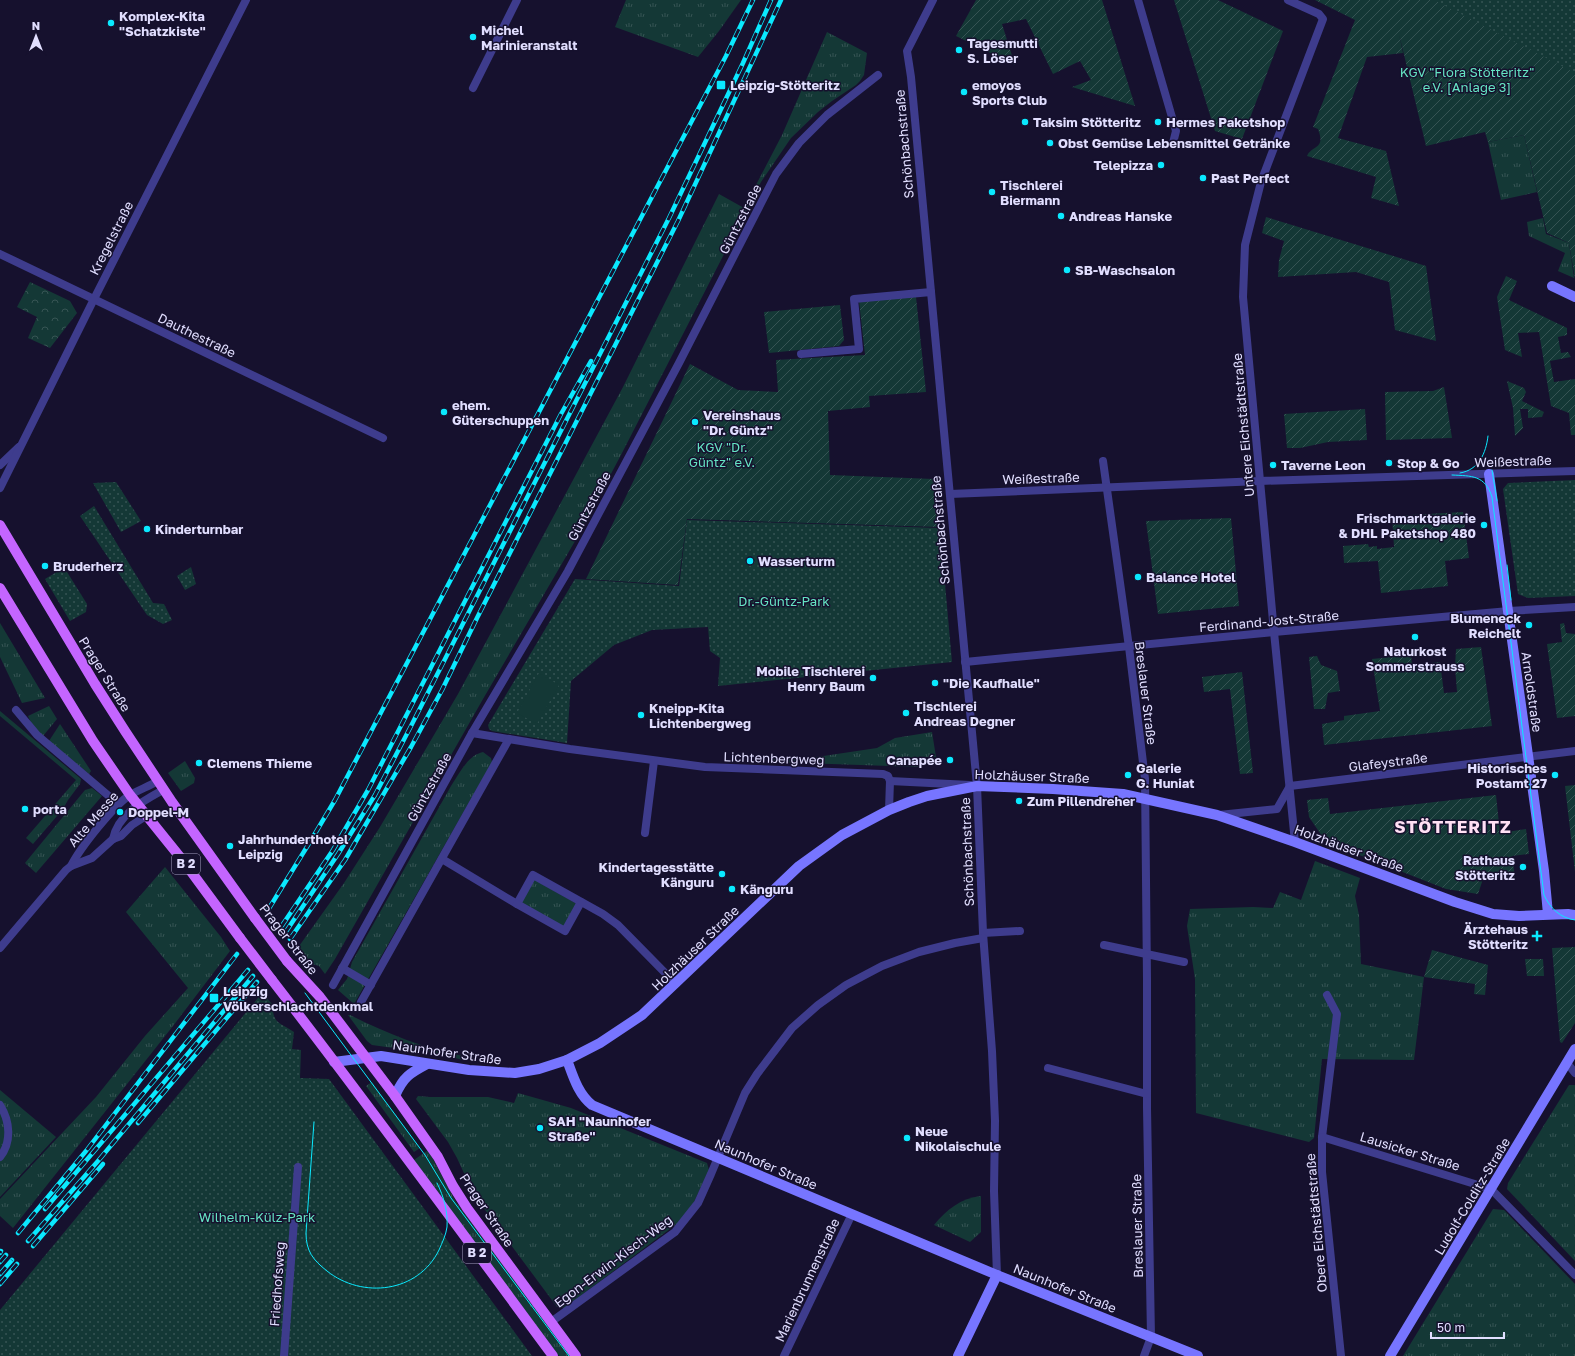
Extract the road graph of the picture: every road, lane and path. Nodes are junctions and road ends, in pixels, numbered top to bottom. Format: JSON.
{"nodes":[{"id":1,"x":246,"y":0,"type":"edge"},
{"id":2,"x":517,"y":0,"type":"edge"},
{"id":3,"x":933,"y":0,"type":"edge"},
{"id":4,"x":1138,"y":0,"type":"edge"},
{"id":5,"x":1288,"y":0,"type":"edge"},
{"id":6,"x":878,"y":75,"type":"dead end"},
{"id":7,"x":472,"y":88,"type":"dead end"},
{"id":8,"x":1173,"y":144,"type":"dead end"},
{"id":9,"x":0,"y":254,"type":"edge"},
{"id":10,"x":1552,"y":286,"type":"dead end"},
{"id":11,"x":931,"y":292,"type":"junction"},
{"id":12,"x":1575,"y":297,"type":"edge"},
{"id":13,"x":94,"y":299,"type":"junction"},
{"id":14,"x":801,"y":354,"type":"dead end"},
{"id":15,"x":383,"y":438,"type":"dead end"},
{"id":16,"x":21,"y":445,"type":"junction"},
{"id":17,"x":1103,"y":461,"type":"dead end"},
{"id":18,"x":0,"y":465,"type":"edge"},
{"id":19,"x":1575,"y":471,"type":"edge"},
{"id":20,"x":1489,"y":474,"type":"junction"},
{"id":21,"x":1260,"y":481,"type":"junction"},
{"id":22,"x":1106,"y":487,"type":"junction"},
{"id":23,"x":0,"y":488,"type":"edge"},
{"id":24,"x":950,"y":494,"type":"junction"},
{"id":25,"x":0,"y":524,"type":"edge"},
{"id":26,"x":0,"y":588,"type":"edge"},
{"id":27,"x":1575,"y":607,"type":"edge"},
{"id":28,"x":1508,"y":611,"type":"junction"},
{"id":29,"x":1274,"y":632,"type":"junction"},
{"id":30,"x":1129,"y":647,"type":"junction"},
{"id":31,"x":965,"y":662,"type":"junction"},
{"id":32,"x":16,"y":710,"type":"dead end"},
{"id":33,"x":472,"y":733,"type":"junction"},
{"id":34,"x":509,"y":739,"type":"junction"},
{"id":35,"x":1575,"y":751,"type":"edge"},
{"id":36,"x":1528,"y":757,"type":"junction"},
{"id":37,"x":654,"y":761,"type":"junction"},
{"id":38,"x":158,"y":781,"type":"junction"},
{"id":39,"x":890,"y":781,"type":"junction"},
{"id":40,"x":977,"y":786,"type":"junction"},
{"id":41,"x":1290,"y":786,"type":"junction"},
{"id":42,"x":163,"y":790,"type":"junction"},
{"id":43,"x":130,"y":795,"type":"junction"},
{"id":44,"x":110,"y":797,"type":"dead end"},
{"id":45,"x":1145,"y":799,"type":"junction"},
{"id":46,"x":138,"y":805,"type":"junction"},
{"id":47,"x":889,"y":810,"type":"junction"},
{"id":48,"x":1217,"y":815,"type":"junction"},
{"id":49,"x":146,"y":816,"type":"junction"},
{"id":50,"x":645,"y":834,"type":"dead end"},
{"id":51,"x":113,"y":839,"type":"junction"},
{"id":52,"x":1295,"y":842,"type":"junction"},
{"id":53,"x":442,"y":859,"type":"junction"},
{"id":54,"x":71,"y":866,"type":"junction"},
{"id":55,"x":581,"y":902,"type":"junction"},
{"id":56,"x":517,"y":904,"type":"junction"},
{"id":57,"x":1572,"y":913,"type":"edge"},
{"id":58,"x":1548,"y":914,"type":"junction"},
{"id":59,"x":1020,"y":931,"type":"dead end"},
{"id":60,"x":983,"y":936,"type":"junction"},
{"id":61,"x":1104,"y":945,"type":"dead end"},
{"id":62,"x":0,"y":948,"type":"edge"},
{"id":63,"x":1147,"y":953,"type":"junction"},
{"id":64,"x":1184,"y":962,"type":"dead end"},
{"id":65,"x":342,"y":968,"type":"junction"},
{"id":66,"x":333,"y":984,"type":"dead end"},
{"id":67,"x":676,"y":984,"type":"junction"},
{"id":68,"x":371,"y":985,"type":"junction"},
{"id":69,"x":1327,"y":995,"type":"dead end"},
{"id":70,"x":361,"y":1002,"type":"dead end"},
{"id":71,"x":1575,"y":1049,"type":"edge"},
{"id":72,"x":366,"y":1057,"type":"junction"},
{"id":73,"x":567,"y":1060,"type":"junction"},
{"id":74,"x":334,"y":1062,"type":"junction"},
{"id":75,"x":1566,"y":1063,"type":"junction"},
{"id":76,"x":427,"y":1064,"type":"junction"},
{"id":77,"x":1048,"y":1068,"type":"dead end"},
{"id":78,"x":1575,"y":1073,"type":"edge"},
{"id":79,"x":1147,"y":1094,"type":"junction"},
{"id":80,"x":395,"y":1096,"type":"junction"},
{"id":81,"x":0,"y":1106,"type":"edge"},
{"id":82,"x":1322,"y":1137,"type":"junction"},
{"id":83,"x":0,"y":1157,"type":"edge"},
{"id":84,"x":718,"y":1157,"type":"junction"},
{"id":85,"x":298,"y":1167,"type":"dead end"},
{"id":86,"x":1491,"y":1189,"type":"junction"},
{"id":87,"x":852,"y":1214,"type":"junction"},
{"id":88,"x":997,"y":1275,"type":"junction"},
{"id":89,"x":1575,"y":1275,"type":"edge"},
{"id":90,"x":551,"y":1322,"type":"junction"},
{"id":91,"x":1151,"y":1337,"type":"junction"},
{"id":92,"x":284,"y":1356,"type":"edge"},
{"id":93,"x":553,"y":1356,"type":"edge"},
{"id":94,"x":576,"y":1356,"type":"edge"},
{"id":95,"x":784,"y":1356,"type":"edge"},
{"id":96,"x":958,"y":1356,"type":"edge"},
{"id":97,"x":1144,"y":1356,"type":"edge"},
{"id":98,"x":1198,"y":1356,"type":"edge"},
{"id":99,"x":1341,"y":1356,"type":"edge"},
{"id":100,"x":1390,"y":1356,"type":"edge"}],
"edges":[{"from":1,"to":13,"type":"street","name":"Kregelstraße"},
{"from":2,"to":7,"type":"street"},
{"from":3,"to":11,"type":"street","name":"Schönbachstraße"},
{"from":4,"to":8,"type":"street"},
{"from":5,"to":21,"type":"street","name":"Untere Eichstädtstraße"},
{"from":6,"to":33,"type":"street","name":"Güntzstraße"},
{"from":9,"to":13,"type":"street","name":"Dauthestraße"},
{"from":10,"to":12,"type":"street"},
{"from":11,"to":14,"type":"street"},
{"from":11,"to":24,"type":"street","name":"Schönbachstraße"},
{"from":13,"to":15,"type":"street","name":"Dauthestraße"},
{"from":13,"to":16,"type":"street","name":"Kregelstraße"},
{"from":16,"to":18,"type":"street"},
{"from":16,"to":23,"type":"street","name":"Kregelstraße"},
{"from":17,"to":22,"type":"street","name":"Breslauer Straße"},
{"from":19,"to":20,"type":"street","name":"Weißestraße"},
{"from":20,"to":21,"type":"street","name":"Weißestraße"},
{"from":20,"to":28,"type":"street","name":"Arnoldstraße"},
{"from":21,"to":22,"type":"street","name":"Weißestraße"},
{"from":21,"to":29,"type":"street","name":"Untere Eichstädtstraße"},
{"from":22,"to":24,"type":"street","name":"Weißestraße"},
{"from":22,"to":30,"type":"street","name":"Breslauer Straße"},
{"from":24,"to":31,"type":"street","name":"Schönbachstraße"},
{"from":25,"to":38,"type":"main road","name":"Prager Straße","number":"B 2"},
{"from":26,"to":43,"type":"main road","number":"B 2"},
{"from":27,"to":28,"type":"street","name":"Ferdinand-Jost-Straße"},
{"from":28,"to":29,"type":"street","name":"Ferdinand-Jost-Straße"},
{"from":28,"to":36,"type":"street","name":"Arnoldstraße"},
{"from":29,"to":30,"type":"street","name":"Ferdinand-Jost-Straße"},
{"from":29,"to":41,"type":"street","name":"Untere Eichstädtstraße"},
{"from":30,"to":31,"type":"street","name":"Ferdinand-Jost-Straße"},
{"from":30,"to":45,"type":"street","name":"Breslauer Straße"},
{"from":31,"to":40,"type":"street","name":"Schönbachstraße"},
{"from":32,"to":44,"type":"street"},
{"from":33,"to":34,"type":"street","name":"Lichtenbergweg"},
{"from":33,"to":65,"type":"street","name":"Güntzstraße"},
{"from":34,"to":37,"type":"street","name":"Lichtenbergweg"},
{"from":34,"to":53,"type":"street"},
{"from":35,"to":36,"type":"street","name":"Glafeystraße"},
{"from":36,"to":41,"type":"street","name":"Glafeystraße"},
{"from":36,"to":58,"type":"street","name":"Arnoldstraße"},
{"from":37,"to":39,"type":"street","name":"Lichtenbergweg"},
{"from":37,"to":50,"type":"street"},
{"from":38,"to":42,"type":"main road","name":"Prager Straße","number":"B 2"},
{"from":38,"to":43,"type":"street","name":"Alte Messe"},
{"from":39,"to":40,"type":"street","name":"Lichtenbergweg"},
{"from":39,"to":47,"type":"street"},
{"from":40,"to":45,"type":"street","name":"Holzhäuser Straße"},
{"from":40,"to":47,"type":"street","name":"Holzhäuser Straße"},
{"from":40,"to":60,"type":"street","name":"Schönbachstraße"},
{"from":41,"to":48,"type":"street"},
{"from":41,"to":52,"type":"street","name":"Untere Eichstädtstraße"},
{"from":42,"to":46,"type":"street","name":"Alte Messe"},
{"from":42,"to":72,"type":"main road","name":"Prager Straße","number":"B 2","bridge":true},
{"from":43,"to":46,"type":"main road","number":"B 2"},
{"from":43,"to":54,"type":"street","name":"Alte Messe"},
{"from":45,"to":48,"type":"street","name":"Holzhäuser Straße"},
{"from":45,"to":63,"type":"street","name":"Breslauer Straße"},
{"from":46,"to":49,"type":"main road","number":"B 2"},
{"from":46,"to":51,"type":"street","name":"Alte Messe"},
{"from":47,"to":67,"type":"street","name":"Holzhäuser Straße"},
{"from":48,"to":52,"type":"street","name":"Holzhäuser Straße"},
{"from":49,"to":51,"type":"street","name":"Alte Messe"},
{"from":49,"to":74,"type":"main road","number":"B 2","bridge":true},
{"from":51,"to":54,"type":"street","name":"Alte Messe"},
{"from":52,"to":58,"type":"street","name":"Holzhäuser Straße"},
{"from":53,"to":56,"type":"street"},
{"from":53,"to":68,"type":"street"},
{"from":54,"to":62,"type":"street","name":"Alte Messe"},
{"from":55,"to":56,"type":"street"},
{"from":55,"to":56,"type":"street"},
{"from":55,"to":67,"type":"street"},
{"from":57,"to":58,"type":"street","name":"Holzhäuser Straße"},
{"from":59,"to":60,"type":"street","name":"Egon-Erwin-Kisch-Weg"},
{"from":60,"to":84,"type":"street","name":"Egon-Erwin-Kisch-Weg"},
{"from":60,"to":88,"type":"street","name":"Schönbachstraße"},
{"from":61,"to":63,"type":"street"},
{"from":63,"to":64,"type":"street"},
{"from":63,"to":79,"type":"street","name":"Breslauer Straße"},
{"from":65,"to":66,"type":"street","name":"Güntzstraße"},
{"from":65,"to":68,"type":"street"},
{"from":67,"to":73,"type":"street","name":"Holzhäuser Straße"},
{"from":68,"to":70,"type":"street"},
{"from":69,"to":82,"type":"street","name":"Obere Eichstädtstraße"},
{"from":71,"to":75,"type":"street","name":"Ludolf-Colditz-Straße"},
{"from":72,"to":74,"type":"street","name":"Naunhofer Straße"},
{"from":72,"to":76,"type":"street","name":"Naunhofer Straße"},
{"from":72,"to":80,"type":"main road","name":"Prager Straße","number":"B 2"},
{"from":73,"to":76,"type":"street","name":"Naunhofer Straße"},
{"from":73,"to":84,"type":"street","name":"Naunhofer Straße"},
{"from":74,"to":93,"type":"main road","number":"B 2"},
{"from":75,"to":78,"type":"street"},
{"from":75,"to":86,"type":"street","name":"Ludolf-Colditz-Straße"},
{"from":76,"to":80,"type":"street"},
{"from":77,"to":79,"type":"street"},
{"from":79,"to":91,"type":"street","name":"Breslauer Straße"},
{"from":80,"to":90,"type":"main road","name":"Prager Straße","number":"B 2"},
{"from":81,"to":83,"type":"street"},
{"from":82,"to":86,"type":"street","name":"Lausicker Straße"},
{"from":82,"to":99,"type":"street","name":"Obere Eichstädtstraße"},
{"from":84,"to":87,"type":"street","name":"Naunhofer Straße"},
{"from":84,"to":90,"type":"street","name":"Egon-Erwin-Kisch-Weg"},
{"from":85,"to":92,"type":"street","name":"Friedhofsweg"},
{"from":86,"to":89,"type":"street","name":"Lausicker Straße"},
{"from":86,"to":100,"type":"street","name":"Ludolf-Colditz-Straße"},
{"from":87,"to":88,"type":"street","name":"Naunhofer Straße"},
{"from":87,"to":95,"type":"street","name":"Marienbrunnenstraße"},
{"from":88,"to":91,"type":"street","name":"Naunhofer Straße"},
{"from":88,"to":96,"type":"street","name":"Schönbachstraße"},
{"from":90,"to":94,"type":"main road","name":"Prager Straße","number":"B 2"},
{"from":91,"to":97,"type":"street","name":"Breslauer Straße"},
{"from":91,"to":98,"type":"street","name":"Naunhofer Straße"}]}
